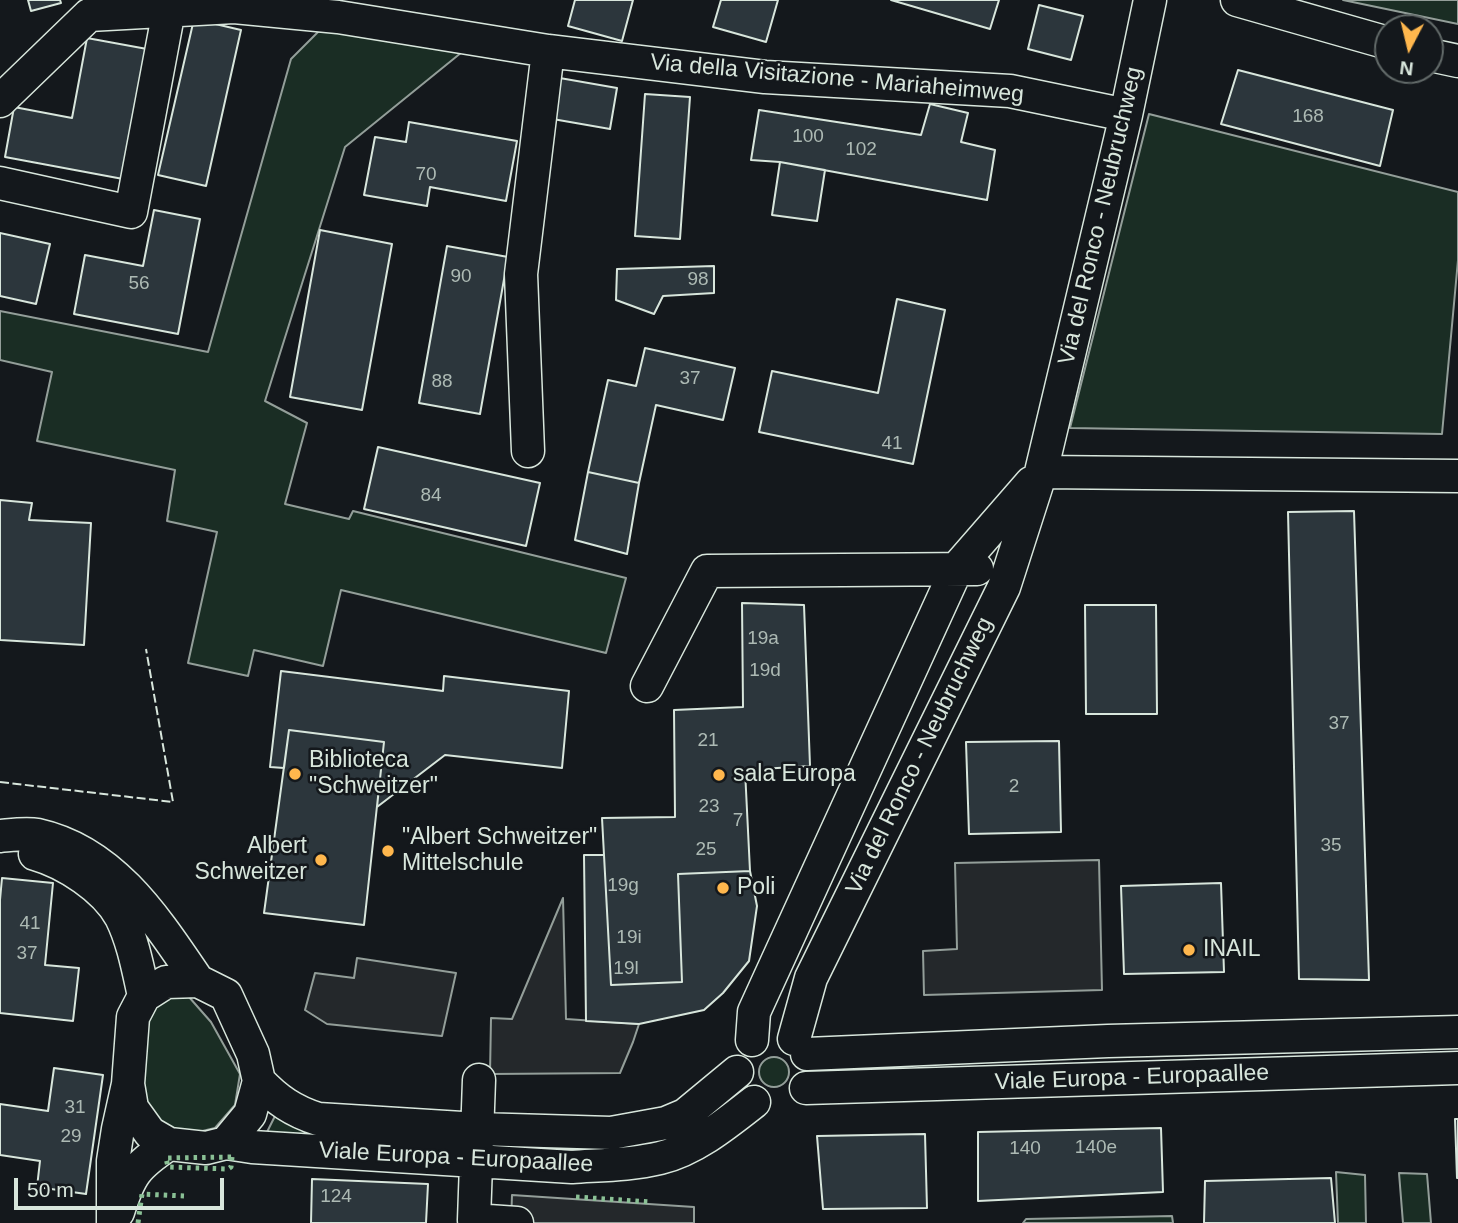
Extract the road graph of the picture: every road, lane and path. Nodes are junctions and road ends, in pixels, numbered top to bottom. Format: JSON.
{"nodes":[{"id":1,"x":1150,"y":0,"type":"edge"},
{"id":2,"x":1237,"y":0,"type":"edge"},
{"id":3,"x":88,"y":7,"type":"edge"},
{"id":4,"x":169,"y":10,"type":"junction"},
{"id":5,"x":1320,"y":11,"type":"edge"},
{"id":6,"x":1374,"y":36,"type":"edge"},
{"id":7,"x":548,"y":51,"type":"junction"},
{"id":8,"x":0,"y":101,"type":"edge"},
{"id":9,"x":1126,"y":115,"type":"junction"},
{"id":10,"x":0,"y":183,"type":"edge"},
{"id":11,"x":528,"y":451,"type":"dead end"},
{"id":12,"x":1041,"y":472,"type":"junction"},
{"id":13,"x":1458,"y":476,"type":"edge"},
{"id":14,"x":1012,"y":560,"type":"junction"},
{"id":15,"x":953,"y":577,"type":"junction"},
{"id":16,"x":979,"y":634,"type":"junction"},
{"id":17,"x":647,"y":686,"type":"dead end"},
{"id":18,"x":0,"y":836,"type":"edge"},
{"id":19,"x":0,"y":844,"type":"edge"},
{"id":20,"x":198,"y":981,"type":"junction"},
{"id":21,"x":144,"y":996,"type":"junction"},
{"id":22,"x":1458,"y":1032,"type":"edge"},
{"id":23,"x":752,"y":1040,"type":"junction"},
{"id":24,"x":801,"y":1047,"type":"junction"},
{"id":25,"x":1458,"y":1068,"type":"edge"},
{"id":26,"x":737,"y":1072,"type":"junction"},
{"id":27,"x":260,"y":1080,"type":"junction"},
{"id":28,"x":479,"y":1080,"type":"dead end"},
{"id":29,"x":806,"y":1088,"type":"junction"},
{"id":30,"x":130,"y":1096,"type":"junction"},
{"id":31,"x":754,"y":1102,"type":"junction"},
{"id":32,"x":226,"y":1143,"type":"junction"},
{"id":33,"x":169,"y":1144,"type":"junction"},
{"id":34,"x":477,"y":1145,"type":"junction"},
{"id":35,"x":114,"y":1223,"type":"edge"},
{"id":36,"x":517,"y":1223,"type":"edge"}],
"edges":[{"from":1,"to":9,"type":"street","name":"Via del Ronco - Neubruchweg"},
{"from":2,"to":5,"type":"street"},
{"from":3,"to":4,"type":"street","name":"Via della Visitazione - Mariaheimweg"},
{"from":3,"to":8,"type":"street","name":"Via della Visitazione - Mariaheimweg"},
{"from":4,"to":7,"type":"street","name":"Via della Visitazione - Mariaheimweg"},
{"from":4,"to":10,"type":"street"},
{"from":5,"to":6,"type":"street"},
{"from":7,"to":9,"type":"street","name":"Via della Visitazione - Mariaheimweg"},
{"from":7,"to":11,"type":"street"},
{"from":9,"to":12,"type":"street","name":"Via del Ronco - Neubruchweg"},
{"from":12,"to":13,"type":"street"},
{"from":12,"to":14,"type":"street","name":"Via del Ronco - Neubruchweg"},
{"from":12,"to":15,"type":"street","name":"Via del Ronco - Neubruchweg"},
{"from":14,"to":15,"type":"street"},
{"from":14,"to":16,"type":"street","name":"Via del Ronco - Neubruchweg"},
{"from":15,"to":16,"type":"street"},
{"from":15,"to":17,"type":"street"},
{"from":15,"to":23,"type":"street","name":"Via del Ronco - Neubruchweg"},
{"from":16,"to":24,"type":"street","name":"Via del Ronco - Neubruchweg"},
{"from":18,"to":20,"type":"street"},
{"from":19,"to":21,"type":"street"},
{"from":20,"to":21,"type":"street"},
{"from":20,"to":27,"type":"street"},
{"from":21,"to":30,"type":"street"},
{"from":22,"to":24,"type":"street","name":"Viale Europa - Europaallee"},
{"from":23,"to":24,"type":"street","name":"Viale Europa - Europaallee"},
{"from":23,"to":26,"type":"street","name":"Viale Europa - Europaallee"},
{"from":24,"to":29,"type":"street"},
{"from":25,"to":29,"type":"street","name":"Viale Europa - Europaallee"},
{"from":26,"to":31,"type":"street"},
{"from":26,"to":34,"type":"street","name":"Viale Europa - Europaallee"},
{"from":27,"to":32,"type":"street"},
{"from":27,"to":34,"type":"street","name":"Viale Europa - Europaallee"},
{"from":28,"to":34,"type":"street"},
{"from":29,"to":31,"type":"street"},
{"from":30,"to":33,"type":"street"},
{"from":30,"to":35,"type":"street"},
{"from":31,"to":34,"type":"street","name":"Viale Europa - Europaallee"},
{"from":32,"to":33,"type":"street"},
{"from":32,"to":34,"type":"street","name":"Viale Europa - Europaallee"},
{"from":33,"to":35,"type":"street"},
{"from":34,"to":36,"type":"street"}]}
